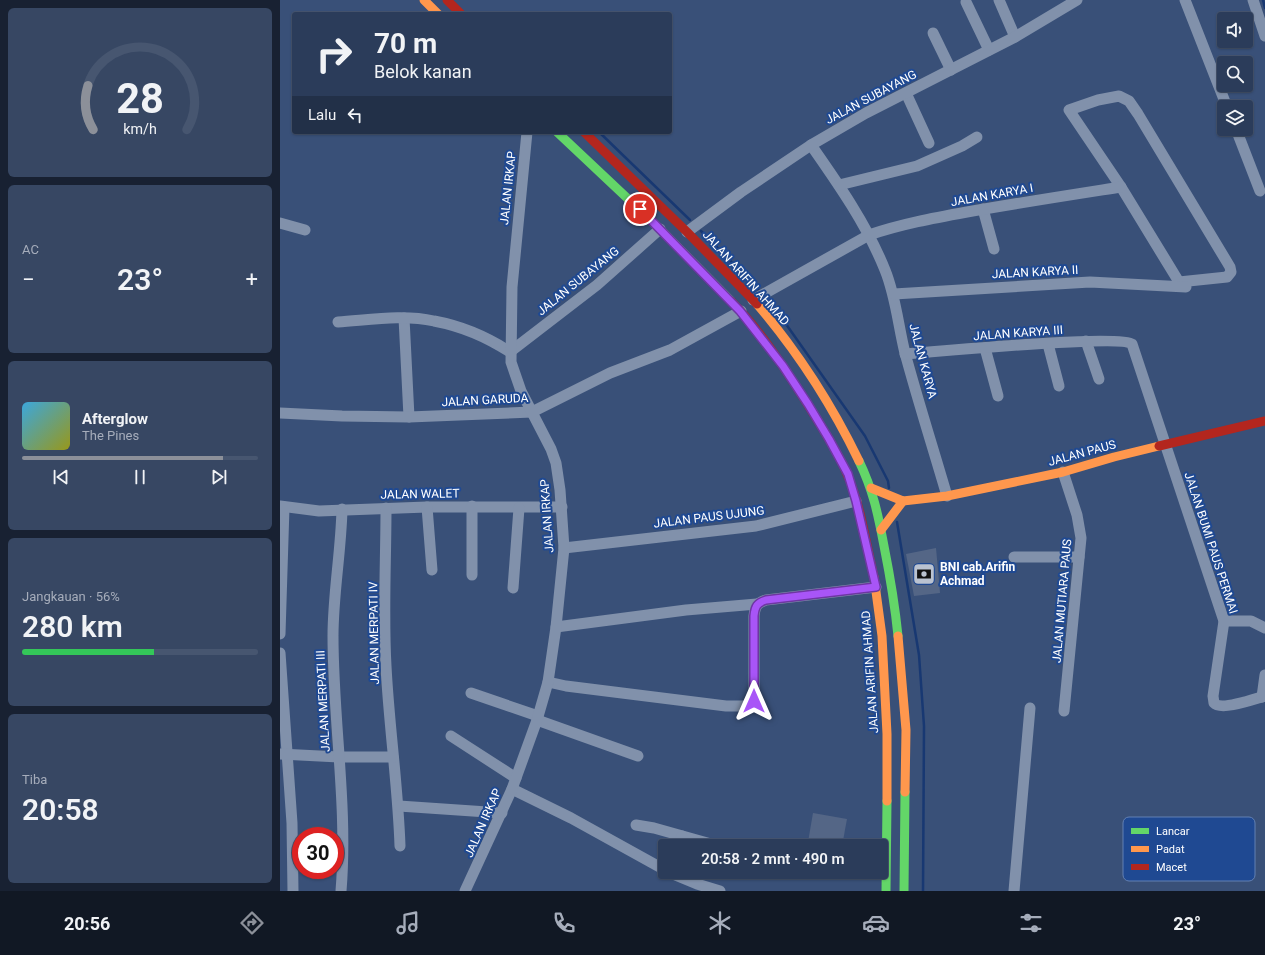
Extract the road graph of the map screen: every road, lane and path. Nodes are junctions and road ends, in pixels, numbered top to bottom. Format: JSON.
{"nodes":[{"id":1,"x":424,"y":0,"type":"edge"},
{"id":2,"x":447,"y":0,"type":"edge"},
{"id":3,"x":999,"y":0,"type":"edge"},
{"id":4,"x":1077,"y":0,"type":"edge"},
{"id":5,"x":1185,"y":0,"type":"edge"},
{"id":6,"x":1253,"y":0,"type":"edge"},
{"id":7,"x":966,"y":2,"type":"dead end"},
{"id":8,"x":459,"y":8,"type":"edge"},
{"id":9,"x":436,"y":12,"type":"edge"},
{"id":10,"x":933,"y":33,"type":"dead end"},
{"id":11,"x":1016,"y":36,"type":"junction"},
{"id":12,"x":1265,"y":36,"type":"edge"},
{"id":13,"x":989,"y":50,"type":"junction"},
{"id":14,"x":951,"y":70,"type":"junction"},
{"id":15,"x":906,"y":93,"type":"junction"},
{"id":16,"x":1224,"y":100,"type":"edge"},
{"id":17,"x":527,"y":134,"type":"edge"},
{"id":18,"x":559,"y":134,"type":"edge"},
{"id":19,"x":586,"y":134,"type":"edge"},
{"id":20,"x":1239,"y":136,"type":"edge"},
{"id":21,"x":977,"y":137,"type":"dead end"},
{"id":22,"x":929,"y":143,"type":"dead end"},
{"id":23,"x":811,"y":145,"type":"junction"},
{"id":24,"x":839,"y":185,"type":"junction"},
{"id":25,"x":1121,"y":187,"type":"junction"},
{"id":26,"x":1260,"y":191,"type":"dead end"},
{"id":27,"x":983,"y":209,"type":"junction"},
{"id":28,"x":280,"y":223,"type":"edge"},
{"id":29,"x":660,"y":229,"type":"junction"},
{"id":30,"x":304,"y":230,"type":"dead end"},
{"id":31,"x":687,"y":232,"type":"junction"},
{"id":32,"x":869,"y":235,"type":"junction"},
{"id":33,"x":994,"y":250,"type":"dead end"},
{"id":34,"x":1226,"y":284,"type":"dead end"},
{"id":35,"x":894,"y":294,"type":"junction"},
{"id":36,"x":753,"y":300,"type":"junction"},
{"id":37,"x":740,"y":311,"type":"junction"},
{"id":38,"x":404,"y":318,"type":"junction"},
{"id":39,"x":338,"y":322,"type":"dead end"},
{"id":40,"x":1086,"y":341,"type":"junction"},
{"id":41,"x":1048,"y":344,"type":"junction"},
{"id":42,"x":1132,"y":344,"type":"joint"},
{"id":43,"x":985,"y":348,"type":"junction"},
{"id":44,"x":510,"y":352,"type":"junction"},
{"id":45,"x":905,"y":354,"type":"junction"},
{"id":46,"x":1099,"y":379,"type":"dead end"},
{"id":47,"x":1059,"y":386,"type":"dead end"},
{"id":48,"x":998,"y":396,"type":"dead end"},
{"id":49,"x":532,"y":412,"type":"junction"},
{"id":50,"x":280,"y":413,"type":"edge"},
{"id":51,"x":409,"y":417,"type":"junction"},
{"id":52,"x":1265,"y":421,"type":"edge"},
{"id":53,"x":1165,"y":444,"type":"junction"},
{"id":54,"x":1064,"y":472,"type":"junction"},
{"id":55,"x":871,"y":488,"type":"junction"},
{"id":56,"x":948,"y":496,"type":"junction"},
{"id":57,"x":856,"y":501,"type":"junction"},
{"id":58,"x":903,"y":501,"type":"junction"},
{"id":59,"x":282,"y":506,"type":"edge"},
{"id":60,"x":472,"y":506,"type":"junction"},
{"id":61,"x":427,"y":507,"type":"junction"},
{"id":62,"x":562,"y":507,"type":"junction"},
{"id":63,"x":386,"y":508,"type":"junction"},
{"id":64,"x":519,"y":508,"type":"junction"},
{"id":65,"x":342,"y":509,"type":"junction"},
{"id":66,"x":881,"y":530,"type":"junction"},
{"id":67,"x":564,"y":548,"type":"junction"},
{"id":68,"x":1014,"y":557,"type":"dead end"},
{"id":69,"x":1080,"y":557,"type":"junction"},
{"id":70,"x":432,"y":570,"type":"dead end"},
{"id":71,"x":472,"y":574,"type":"dead end"},
{"id":72,"x":876,"y":587,"type":"junction"},
{"id":73,"x":513,"y":588,"type":"dead end"},
{"id":74,"x":281,"y":596,"type":"edge"},
{"id":75,"x":757,"y":604,"type":"junction"},
{"id":76,"x":1224,"y":621,"type":"junction"},
{"id":77,"x":556,"y":627,"type":"junction"},
{"id":78,"x":1265,"y":628,"type":"edge"},
{"id":79,"x":280,"y":634,"type":"edge"},
{"id":80,"x":280,"y":653,"type":"edge"},
{"id":81,"x":1265,"y":675,"type":"edge"},
{"id":82,"x":548,"y":682,"type":"junction"},
{"id":83,"x":471,"y":693,"type":"dead end"},
{"id":84,"x":1264,"y":697,"type":"edge"},
{"id":85,"x":1030,"y":708,"type":"dead end"},
{"id":86,"x":1064,"y":711,"type":"dead end"},
{"id":87,"x":538,"y":718,"type":"junction"},
{"id":88,"x":451,"y":736,"type":"dead end"},
{"id":89,"x":284,"y":754,"type":"edge"},
{"id":90,"x":638,"y":756,"type":"dead end"},
{"id":91,"x":339,"y":757,"type":"junction"},
{"id":92,"x":393,"y":757,"type":"junction"},
{"id":93,"x":887,"y":777,"type":"junction"},
{"id":94,"x":516,"y":778,"type":"junction"},
{"id":95,"x":905,"y":778,"type":"junction"},
{"id":96,"x":512,"y":789,"type":"junction"},
{"id":97,"x":398,"y":806,"type":"junction"},
{"id":98,"x":502,"y":812,"type":"junction"},
{"id":99,"x":636,"y":825,"type":"dead end"},
{"id":100,"x":675,"y":839,"type":"edge"},
{"id":101,"x":400,"y":846,"type":"dead end"},
{"id":102,"x":658,"y":866,"type":"edge"},
{"id":103,"x":685,"y":879,"type":"edge"},
{"id":104,"x":293,"y":891,"type":"edge"},
{"id":105,"x":341,"y":891,"type":"edge"},
{"id":106,"x":465,"y":891,"type":"edge"},
{"id":107,"x":720,"y":891,"type":"edge"},
{"id":108,"x":886,"y":891,"type":"edge"},
{"id":109,"x":904,"y":891,"type":"edge"},
{"id":110,"x":1014,"y":891,"type":"edge"}],
"edges":[{"from":1,"to":9,"type":"main road"},
{"from":2,"to":8,"type":"main road"},
{"from":3,"to":11,"type":"street"},
{"from":4,"to":11,"type":"street","name":"JALAN SUBAYANG"},
{"from":5,"to":16,"type":"street"},
{"from":6,"to":12,"type":"street"},
{"from":7,"to":13,"type":"street"},
{"from":10,"to":14,"type":"street"},
{"from":11,"to":13,"type":"street","name":"JALAN SUBAYANG"},
{"from":13,"to":14,"type":"street","name":"JALAN SUBAYANG"},
{"from":14,"to":15,"type":"street","name":"JALAN SUBAYANG"},
{"from":15,"to":22,"type":"street"},
{"from":15,"to":23,"type":"street","name":"JALAN SUBAYANG"},
{"from":17,"to":44,"type":"street","name":"JALAN IRKAP"},
{"from":18,"to":29,"type":"main road","name":"JALAN ARIFIN AHMAD"},
{"from":19,"to":31,"type":"main road","name":"JALAN ARIFIN AHMAD"},
{"from":20,"to":26,"type":"street"},
{"from":21,"to":24,"type":"street"},
{"from":23,"to":24,"type":"street","name":"JALAN KARYA"},
{"from":23,"to":31,"type":"street","name":"JALAN SUBAYANG"},
{"from":24,"to":32,"type":"street","name":"JALAN KARYA"},
{"from":25,"to":25,"type":"street"},
{"from":25,"to":27,"type":"street","name":"JALAN KARYA I"},
{"from":27,"to":32,"type":"street","name":"JALAN KARYA I"},
{"from":27,"to":33,"type":"street"},
{"from":28,"to":30,"type":"street"},
{"from":29,"to":37,"type":"main road","name":"JALAN ARIFIN AHMAD"},
{"from":29,"to":44,"type":"street","name":"JALAN SUBAYANG"},
{"from":31,"to":36,"type":"main road","name":"JALAN ARIFIN AHMAD"},
{"from":32,"to":35,"type":"street","name":"JALAN KARYA"},
{"from":32,"to":36,"type":"street"},
{"from":34,"to":35,"type":"street","name":"JALAN KARYA II"},
{"from":35,"to":45,"type":"street","name":"JALAN KARYA"},
{"from":36,"to":55,"type":"main road","name":"JALAN ARIFIN AHMAD"},
{"from":37,"to":49,"type":"street","name":"JALAN GARUDA"},
{"from":37,"to":57,"type":"main road","name":"JALAN ARIFIN AHMAD"},
{"from":38,"to":39,"type":"street"},
{"from":38,"to":44,"type":"street"},
{"from":38,"to":51,"type":"street"},
{"from":40,"to":41,"type":"street","name":"JALAN KARYA III"},
{"from":40,"to":42,"type":"street","name":"JALAN KARYA III"},
{"from":40,"to":46,"type":"street"},
{"from":41,"to":43,"type":"street","name":"JALAN KARYA III"},
{"from":41,"to":47,"type":"street"},
{"from":42,"to":53,"type":"street","name":"JALAN BUMI PAUS PERMAI"},
{"from":43,"to":45,"type":"street","name":"JALAN KARYA III"},
{"from":43,"to":48,"type":"street"},
{"from":44,"to":49,"type":"street","name":"JALAN IRKAP"},
{"from":45,"to":56,"type":"street","name":"JALAN KARYA"},
{"from":49,"to":51,"type":"street","name":"JALAN GARUDA"},
{"from":49,"to":62,"type":"street","name":"JALAN IRKAP"},
{"from":50,"to":51,"type":"street","name":"JALAN GARUDA"},
{"from":52,"to":53,"type":"main road","name":"JALAN PAUS"},
{"from":53,"to":54,"type":"main road","name":"JALAN PAUS"},
{"from":53,"to":76,"type":"street","name":"JALAN BUMI PAUS PERMAI"},
{"from":54,"to":56,"type":"main road","name":"JALAN PAUS"},
{"from":54,"to":69,"type":"street","name":"JALAN MUTIARA PAUS"},
{"from":55,"to":58,"type":"main road","name":"JALAN PAUS"},
{"from":55,"to":66,"type":"main road","name":"JALAN ARIFIN AHMAD"},
{"from":56,"to":58,"type":"main road","name":"JALAN PAUS"},
{"from":57,"to":67,"type":"street","name":"JALAN PAUS UJUNG"},
{"from":57,"to":72,"type":"main road","name":"JALAN ARIFIN AHMAD"},
{"from":58,"to":66,"type":"main road"},
{"from":59,"to":65,"type":"street","name":"JALAN WALET"},
{"from":59,"to":74,"type":"street"},
{"from":60,"to":61,"type":"street","name":"JALAN WALET"},
{"from":60,"to":64,"type":"street","name":"JALAN WALET"},
{"from":60,"to":71,"type":"street"},
{"from":61,"to":63,"type":"street","name":"JALAN WALET"},
{"from":61,"to":70,"type":"street"},
{"from":62,"to":64,"type":"street","name":"JALAN WALET"},
{"from":62,"to":67,"type":"street","name":"JALAN IRKAP"},
{"from":63,"to":65,"type":"street","name":"JALAN WALET"},
{"from":63,"to":92,"type":"street","name":"JALAN MERPATI IV"},
{"from":64,"to":73,"type":"street"},
{"from":65,"to":91,"type":"street","name":"JALAN MERPATI III"},
{"from":66,"to":95,"type":"main road","name":"JALAN ARIFIN AHMAD"},
{"from":67,"to":77,"type":"street","name":"JALAN IRKAP"},
{"from":68,"to":69,"type":"street"},
{"from":69,"to":86,"type":"street","name":"JALAN MUTIARA PAUS"},
{"from":72,"to":75,"type":"street"},
{"from":72,"to":93,"type":"main road","name":"JALAN ARIFIN AHMAD"},
{"from":74,"to":79,"type":"street"},
{"from":75,"to":77,"type":"street"},
{"from":75,"to":82,"type":"street"},
{"from":76,"to":78,"type":"street"},
{"from":76,"to":84,"type":"street","name":"JALAN BUMI PAUS PERMAI"},
{"from":77,"to":82,"type":"street","name":"JALAN IRKAP"},
{"from":80,"to":89,"type":"street"},
{"from":81,"to":84,"type":"street"},
{"from":82,"to":87,"type":"street","name":"JALAN IRKAP"},
{"from":83,"to":87,"type":"street"},
{"from":85,"to":110,"type":"street"},
{"from":87,"to":90,"type":"street"},
{"from":87,"to":94,"type":"street","name":"JALAN IRKAP"},
{"from":88,"to":94,"type":"street"},
{"from":89,"to":91,"type":"street"},
{"from":89,"to":104,"type":"street"},
{"from":91,"to":92,"type":"street"},
{"from":91,"to":105,"type":"street","name":"JALAN MERPATI III"},
{"from":92,"to":97,"type":"street","name":"JALAN MERPATI IV"},
{"from":93,"to":95,"type":"main road"},
{"from":93,"to":108,"type":"main road","name":"JALAN ARIFIN AHMAD"},
{"from":94,"to":96,"type":"street","name":"JALAN IRKAP"},
{"from":95,"to":109,"type":"main road","name":"JALAN ARIFIN AHMAD"},
{"from":96,"to":98,"type":"street","name":"JALAN IRKAP"},
{"from":96,"to":102,"type":"street"},
{"from":97,"to":98,"type":"street"},
{"from":97,"to":101,"type":"street","name":"JALAN MERPATI IV"},
{"from":98,"to":106,"type":"street","name":"JALAN IRKAP"},
{"from":99,"to":100,"type":"street"},
{"from":103,"to":107,"type":"street"}]}
